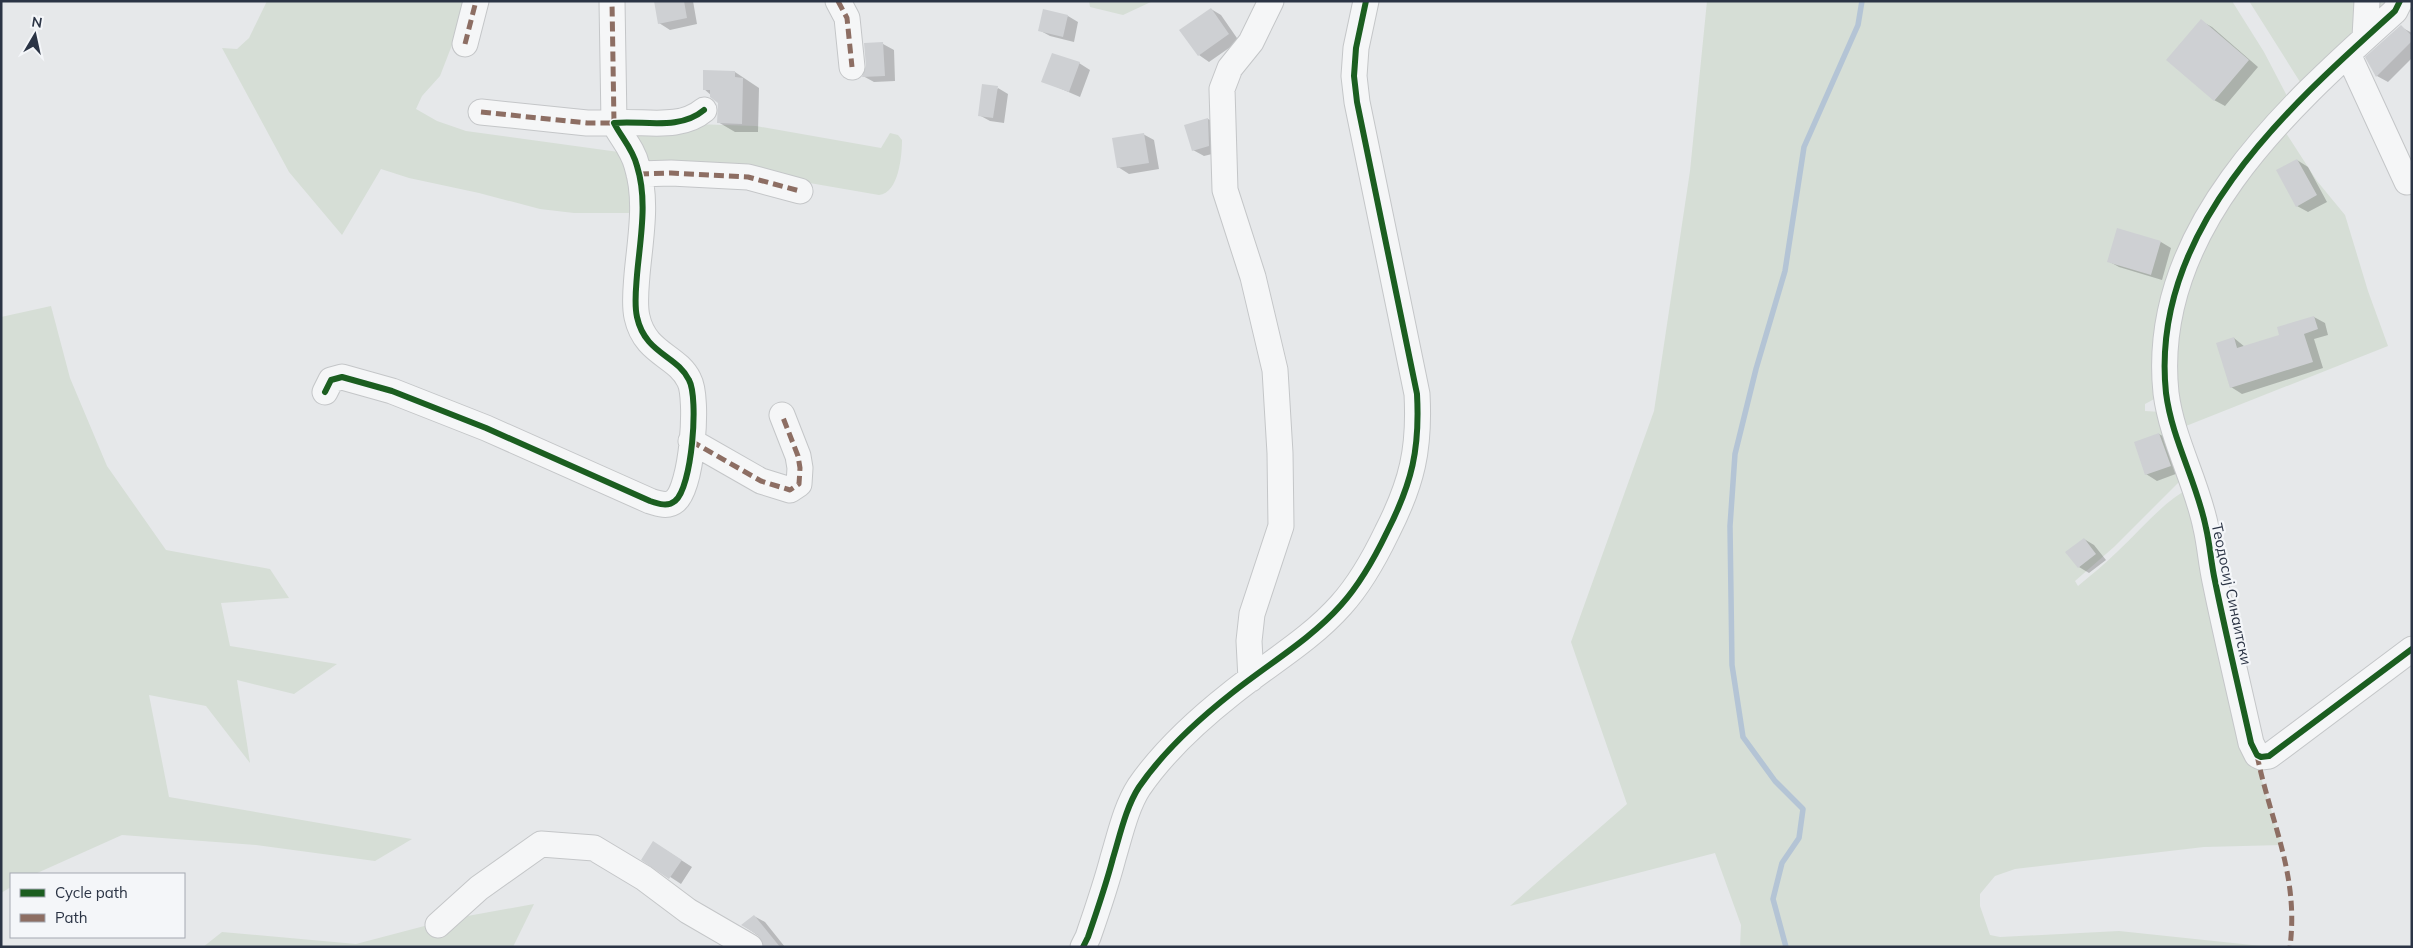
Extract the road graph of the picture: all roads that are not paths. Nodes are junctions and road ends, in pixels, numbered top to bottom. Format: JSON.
{"nodes":[{"id":1,"x":476,"y":1,"type":"edge"},
{"id":2,"x":612,"y":1,"type":"edge"},
{"id":3,"x":838,"y":1,"type":"edge"},
{"id":4,"x":1271,"y":1,"type":"edge"},
{"id":5,"x":1366,"y":1,"type":"edge"},
{"id":6,"x":2367,"y":1,"type":"edge"},
{"id":7,"x":2402,"y":9,"type":"edge"},
{"id":8,"x":465,"y":44,"type":"dead end"},
{"id":9,"x":2356,"y":46,"type":"junction"},
{"id":10,"x":852,"y":67,"type":"dead end"},
{"id":11,"x":704,"y":110,"type":"dead end"},
{"id":12,"x":481,"y":112,"type":"dead end"},
{"id":13,"x":614,"y":123,"type":"junction"},
{"id":14,"x":639,"y":174,"type":"junction"},
{"id":15,"x":2407,"y":182,"type":"dead end"},
{"id":16,"x":800,"y":191,"type":"dead end"},
{"id":17,"x":325,"y":392,"type":"dead end"},
{"id":18,"x":782,"y":415,"type":"dead end"},
{"id":19,"x":691,"y":441,"type":"junction"},
{"id":20,"x":2412,"y":649,"type":"edge"},
{"id":21,"x":1251,"y":679,"type":"junction"},
{"id":22,"x":438,"y":925,"type":"dead end"},
{"id":23,"x":750,"y":947,"type":"edge"},
{"id":24,"x":1083,"y":947,"type":"edge"}],
"edges":[{"from":1,"to":8,"type":"street"},
{"from":2,"to":13,"type":"street"},
{"from":3,"to":10,"type":"street"},
{"from":4,"to":21,"type":"street"},
{"from":5,"to":21,"type":"street"},
{"from":6,"to":9,"type":"street"},
{"from":7,"to":9,"type":"street","name":"Теодосиј Синаитски"},
{"from":9,"to":15,"type":"street"},
{"from":9,"to":20,"type":"street","name":"Теодосиј Синаитски"},
{"from":11,"to":13,"type":"street"},
{"from":12,"to":13,"type":"street"},
{"from":13,"to":14,"type":"street"},
{"from":14,"to":16,"type":"street"},
{"from":14,"to":19,"type":"street"},
{"from":17,"to":19,"type":"street"},
{"from":18,"to":19,"type":"street"},
{"from":21,"to":24,"type":"street"},
{"from":22,"to":23,"type":"street"}]}
